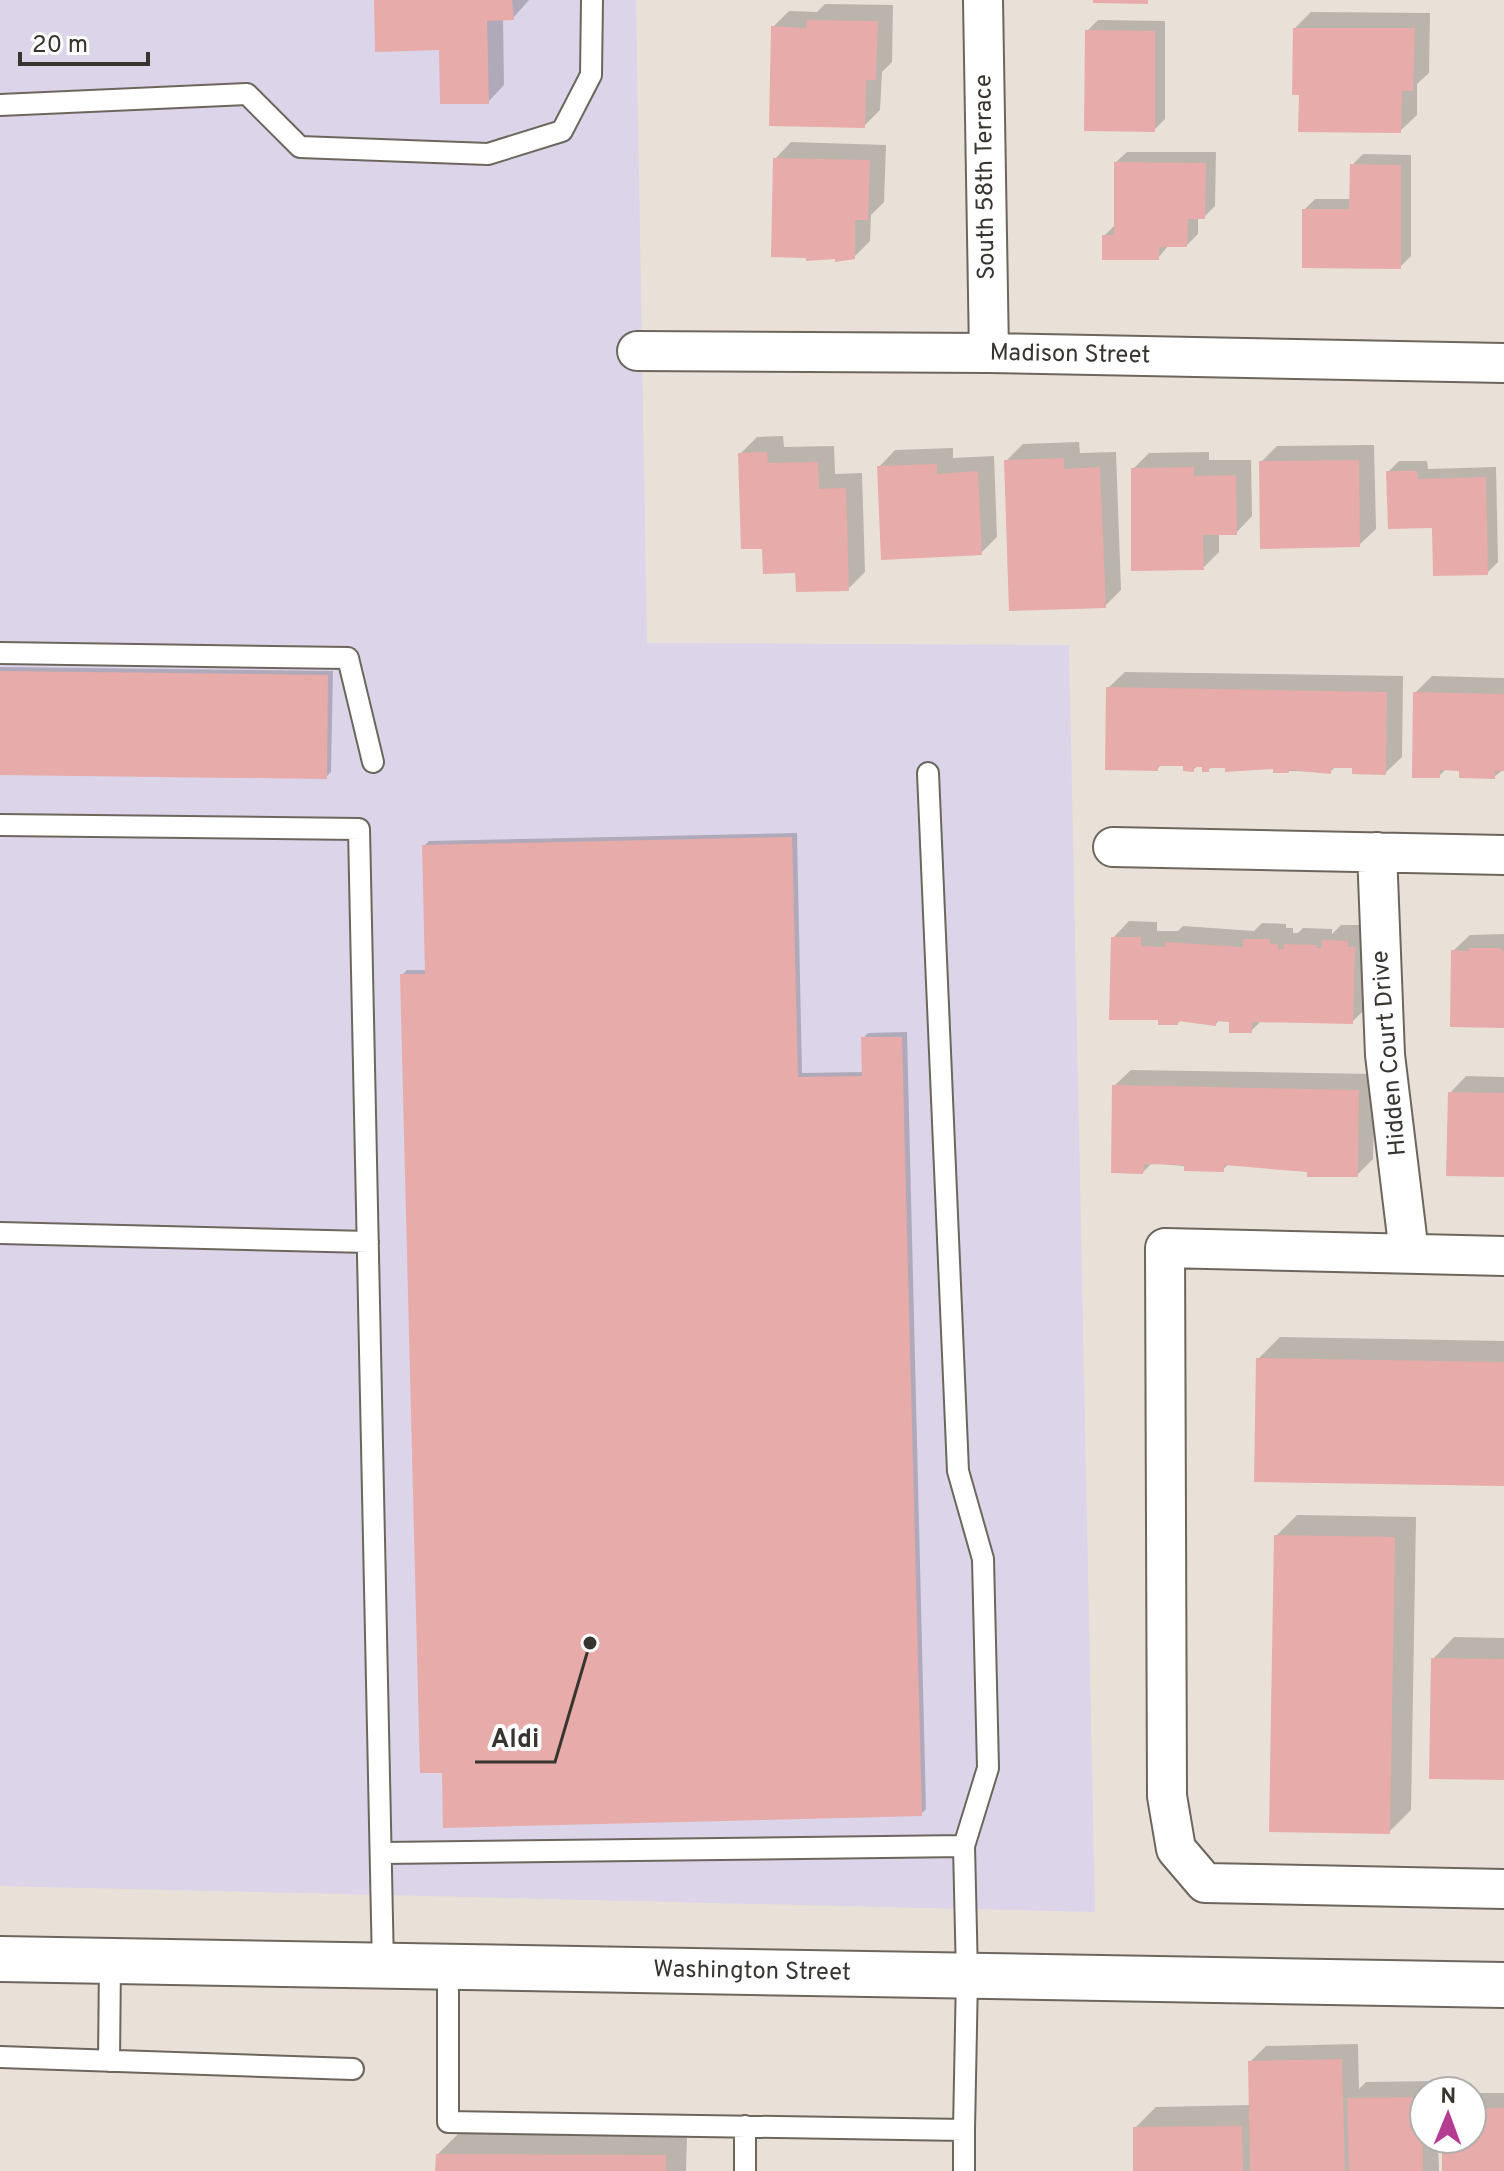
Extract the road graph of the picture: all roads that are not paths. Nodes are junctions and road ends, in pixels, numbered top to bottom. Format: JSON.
{"nodes":[{"id":1,"x":592,"y":0,"type":"edge"},
{"id":2,"x":983,"y":0,"type":"edge"},
{"id":3,"x":0,"y":105,"type":"edge"},
{"id":4,"x":637,"y":351,"type":"dead end"},
{"id":5,"x":989,"y":353,"type":"junction"},
{"id":6,"x":1504,"y":363,"type":"edge"},
{"id":7,"x":0,"y":653,"type":"edge"},
{"id":8,"x":373,"y":762,"type":"dead end"},
{"id":9,"x":928,"y":773,"type":"dead end"},
{"id":10,"x":0,"y":825,"type":"edge"},
{"id":11,"x":1113,"y":847,"type":"dead end"},
{"id":12,"x":1377,"y":852,"type":"junction"},
{"id":13,"x":1504,"y":855,"type":"edge"},
{"id":14,"x":0,"y":1233,"type":"edge"},
{"id":15,"x":368,"y":1242,"type":"junction"},
{"id":16,"x":1409,"y":1253,"type":"junction"},
{"id":17,"x":1504,"y":1256,"type":"edge"},
{"id":18,"x":964,"y":1846,"type":"junction"},
{"id":19,"x":383,"y":1853,"type":"junction"},
{"id":20,"x":1504,"y":1889,"type":"edge"},
{"id":21,"x":0,"y":1959,"type":"edge"},
{"id":22,"x":110,"y":1961,"type":"junction"},
{"id":23,"x":383,"y":1966,"type":"junction"},
{"id":24,"x":448,"y":1967,"type":"junction"},
{"id":25,"x":967,"y":1976,"type":"junction"},
{"id":26,"x":1504,"y":1985,"type":"edge"},
{"id":27,"x":0,"y":2057,"type":"edge"},
{"id":28,"x":109,"y":2061,"type":"junction"},
{"id":29,"x":353,"y":2069,"type":"dead end"},
{"id":30,"x":745,"y":2126,"type":"junction"},
{"id":31,"x":964,"y":2130,"type":"junction"},
{"id":32,"x":745,"y":2171,"type":"edge"},
{"id":33,"x":964,"y":2171,"type":"edge"}],
"edges":[{"from":1,"to":3,"type":"lane"},
{"from":2,"to":5,"type":"street","name":"South 58th Terrace"},
{"from":4,"to":5,"type":"street","name":"Madison Street"},
{"from":5,"to":6,"type":"street","name":"Madison Street"},
{"from":7,"to":8,"type":"lane"},
{"from":9,"to":18,"type":"lane"},
{"from":10,"to":15,"type":"lane"},
{"from":11,"to":12,"type":"street"},
{"from":12,"to":13,"type":"street"},
{"from":12,"to":16,"type":"street","name":"Hidden Court Drive"},
{"from":14,"to":15,"type":"lane"},
{"from":15,"to":19,"type":"lane"},
{"from":16,"to":17,"type":"street"},
{"from":16,"to":20,"type":"street"},
{"from":18,"to":19,"type":"lane"},
{"from":18,"to":25,"type":"lane"},
{"from":19,"to":23,"type":"lane"},
{"from":21,"to":22,"type":"street","name":"Washington Street"},
{"from":22,"to":23,"type":"street","name":"Washington Street"},
{"from":22,"to":28,"type":"lane"},
{"from":23,"to":24,"type":"street","name":"Washington Street"},
{"from":24,"to":25,"type":"street","name":"Washington Street"},
{"from":24,"to":30,"type":"lane"},
{"from":25,"to":26,"type":"street","name":"Washington Street"},
{"from":25,"to":31,"type":"lane"},
{"from":27,"to":28,"type":"lane"},
{"from":28,"to":29,"type":"lane"},
{"from":30,"to":31,"type":"lane"},
{"from":30,"to":32,"type":"lane"},
{"from":31,"to":33,"type":"lane"}]}
